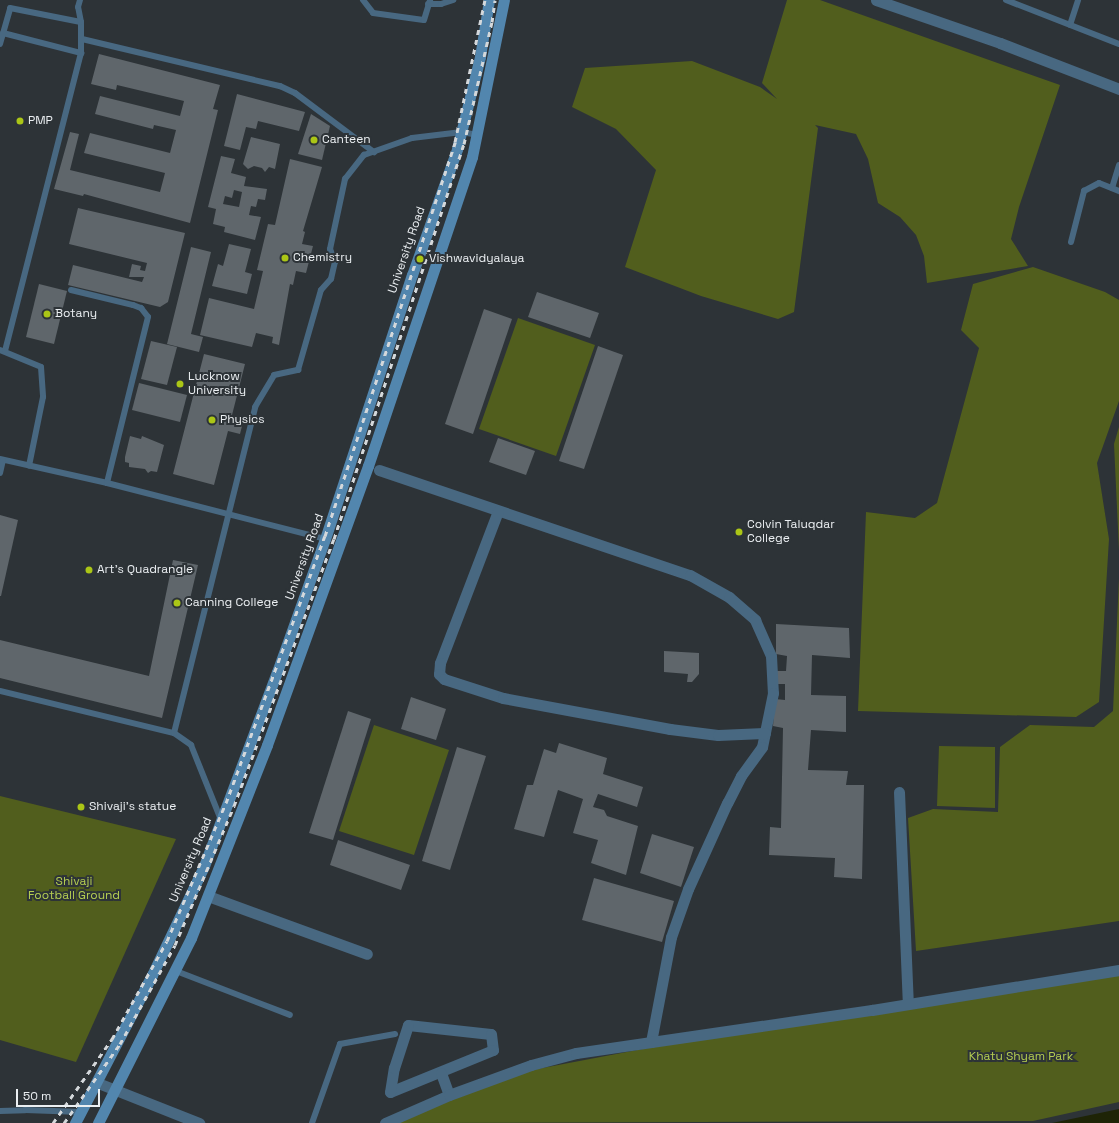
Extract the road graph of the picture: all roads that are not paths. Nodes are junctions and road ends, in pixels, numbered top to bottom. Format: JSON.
{"nodes":[{"id":1,"x":80,"y":0,"type":"edge"},
{"id":2,"x":363,"y":0,"type":"edge"},
{"id":3,"x":453,"y":0,"type":"edge"},
{"id":4,"x":489,"y":0,"type":"edge"},
{"id":5,"x":504,"y":0,"type":"edge"},
{"id":6,"x":876,"y":0,"type":"edge"},
{"id":7,"x":1006,"y":0,"type":"edge"},
{"id":8,"x":1078,"y":0,"type":"edge"},
{"id":9,"x":429,"y":2,"type":"edge"},
{"id":10,"x":81,"y":22,"type":"junction"},
{"id":11,"x":3,"y":24,"type":"edge"},
{"id":12,"x":1070,"y":25,"type":"junction"},
{"id":13,"x":3,"y":33,"type":"junction"},
{"id":14,"x":82,"y":40,"type":"junction"},
{"id":15,"x":0,"y":44,"type":"edge"},
{"id":16,"x":1119,"y":44,"type":"edge"},
{"id":17,"x":81,"y":53,"type":"junction"},
{"id":18,"x":1119,"y":89,"type":"edge"},
{"id":19,"x":462,"y":132,"type":"junction"},
{"id":20,"x":477,"y":135,"type":"junction"},
{"id":21,"x":374,"y":152,"type":"junction"},
{"id":22,"x":1119,"y":165,"type":"edge"},
{"id":23,"x":1112,"y":188,"type":"junction"},
{"id":24,"x":1119,"y":191,"type":"edge"},
{"id":25,"x":1071,"y":242,"type":"dead end"},
{"id":26,"x":71,"y":290,"type":"dead end"},
{"id":27,"x":3,"y":350,"type":"edge"},
{"id":28,"x":2,"y":459,"type":"edge"},
{"id":29,"x":29,"y":466,"type":"junction"},
{"id":30,"x":368,"y":466,"type":"junction"},
{"id":31,"x":380,"y":470,"type":"joint"},
{"id":32,"x":0,"y":473,"type":"edge"},
{"id":33,"x":107,"y":483,"type":"junction"},
{"id":34,"x":498,"y":511,"type":"junction"},
{"id":35,"x":227,"y":515,"type":"junction"},
{"id":36,"x":325,"y":539,"type":"junction"},
{"id":37,"x":0,"y":691,"type":"edge"},
{"id":38,"x":174,"y":733,"type":"junction"},
{"id":39,"x":765,"y":733,"type":"junction"},
{"id":40,"x":899,"y":792,"type":"dead end"},
{"id":41,"x":220,"y":827,"type":"junction"},
{"id":42,"x":231,"y":837,"type":"junction"},
{"id":43,"x":208,"y":896,"type":"junction"},
{"id":44,"x":367,"y":954,"type":"dead end"},
{"id":45,"x":176,"y":970,"type":"junction"},
{"id":46,"x":1119,"y":970,"type":"edge"},
{"id":47,"x":908,"y":1004,"type":"junction"},
{"id":48,"x":290,"y":1015,"type":"dead end"},
{"id":49,"x":395,"y":1034,"type":"dead end"},
{"id":50,"x":651,"y":1042,"type":"junction"},
{"id":51,"x":441,"y":1073,"type":"junction"},
{"id":52,"x":98,"y":1083,"type":"junction"},
{"id":53,"x":116,"y":1090,"type":"junction"},
{"id":54,"x":449,"y":1095,"type":"junction"},
{"id":55,"x":0,"y":1112,"type":"edge"},
{"id":56,"x":82,"y":1112,"type":"junction"},
{"id":57,"x":75,"y":1123,"type":"edge"},
{"id":58,"x":98,"y":1123,"type":"edge"},
{"id":59,"x":199,"y":1123,"type":"edge"},
{"id":60,"x":312,"y":1123,"type":"edge"},
{"id":61,"x":385,"y":1123,"type":"edge"}],
"edges":[{"from":1,"to":10,"type":"lane"},
{"from":2,"to":9,"type":"lane"},
{"from":3,"to":9,"type":"lane"},
{"from":4,"to":19,"type":"main road","name":"University Road"},
{"from":5,"to":20,"type":"main road"},
{"from":6,"to":18,"type":"street"},
{"from":7,"to":12,"type":"lane"},
{"from":8,"to":12,"type":"lane"},
{"from":10,"to":11,"type":"lane"},
{"from":10,"to":14,"type":"lane"},
{"from":11,"to":13,"type":"lane"},
{"from":12,"to":16,"type":"lane"},
{"from":13,"to":15,"type":"lane"},
{"from":13,"to":17,"type":"lane"},
{"from":14,"to":17,"type":"lane"},
{"from":14,"to":21,"type":"lane"},
{"from":17,"to":27,"type":"lane"},
{"from":19,"to":20,"type":"lane"},
{"from":19,"to":21,"type":"lane"},
{"from":19,"to":36,"type":"main road","name":"University Road"},
{"from":20,"to":30,"type":"main road"},
{"from":21,"to":35,"type":"lane"},
{"from":22,"to":23,"type":"lane"},
{"from":23,"to":24,"type":"lane"},
{"from":23,"to":25,"type":"lane"},
{"from":26,"to":33,"type":"lane"},
{"from":27,"to":29,"type":"lane"},
{"from":28,"to":29,"type":"lane"},
{"from":28,"to":32,"type":"lane"},
{"from":29,"to":33,"type":"lane"},
{"from":30,"to":31,"type":"lane"},
{"from":30,"to":42,"type":"main road"},
{"from":31,"to":34,"type":"street"},
{"from":33,"to":35,"type":"lane"},
{"from":34,"to":39,"type":"street"},
{"from":34,"to":39,"type":"street"},
{"from":35,"to":36,"type":"lane"},
{"from":35,"to":38,"type":"lane"},
{"from":36,"to":41,"type":"main road","name":"University Road"},
{"from":37,"to":38,"type":"lane"},
{"from":38,"to":41,"type":"lane"},
{"from":39,"to":50,"type":"street"},
{"from":40,"to":47,"type":"street"},
{"from":41,"to":42,"type":"main road"},
{"from":41,"to":52,"type":"main road","name":"University Road"},
{"from":42,"to":43,"type":"main road"},
{"from":43,"to":44,"type":"street"},
{"from":43,"to":45,"type":"main road"},
{"from":45,"to":48,"type":"lane"},
{"from":45,"to":53,"type":"main road"},
{"from":46,"to":47,"type":"street"},
{"from":47,"to":50,"type":"street"},
{"from":49,"to":60,"type":"lane"},
{"from":50,"to":54,"type":"street"},
{"from":51,"to":51,"type":"street"},
{"from":51,"to":54,"type":"street"},
{"from":52,"to":53,"type":"street"},
{"from":52,"to":56,"type":"main road","name":"University Road"},
{"from":53,"to":58,"type":"main road"},
{"from":53,"to":59,"type":"street"},
{"from":54,"to":61,"type":"street"},
{"from":55,"to":56,"type":"lane"},
{"from":56,"to":57,"type":"main road","name":"University Road"}]}
